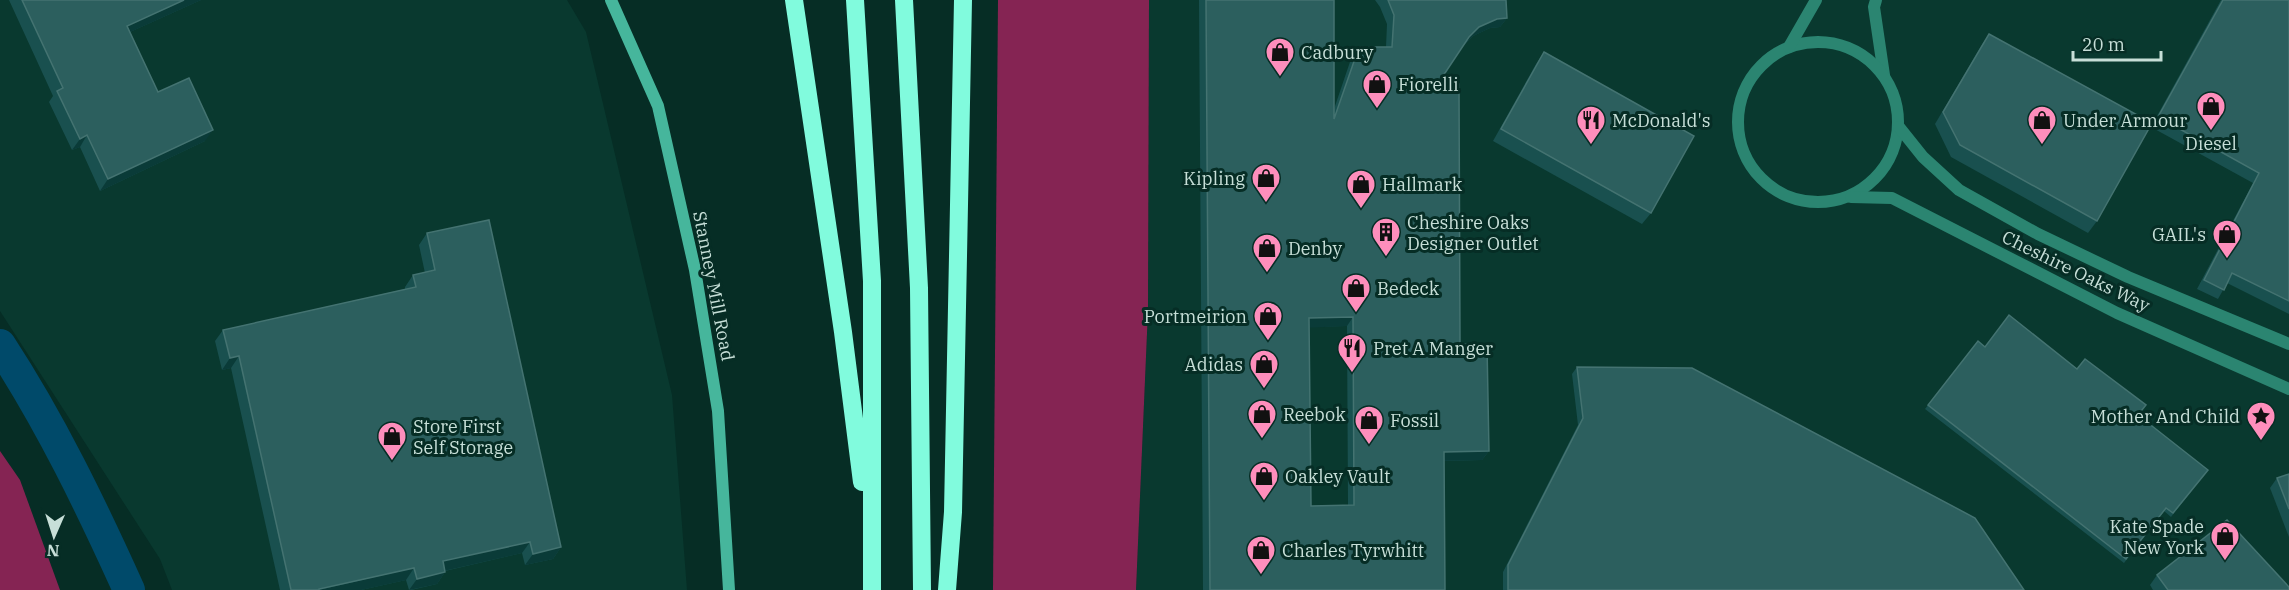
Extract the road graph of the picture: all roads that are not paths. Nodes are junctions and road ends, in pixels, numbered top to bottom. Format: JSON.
{"nodes":[{"id":1,"x":611,"y":0,"type":"edge"},
{"id":2,"x":795,"y":0,"type":"edge"},
{"id":3,"x":855,"y":0,"type":"edge"},
{"id":4,"x":904,"y":0,"type":"edge"},
{"id":5,"x":963,"y":0,"type":"edge"},
{"id":6,"x":1816,"y":0,"type":"edge"},
{"id":7,"x":1876,"y":0,"type":"edge"},
{"id":8,"x":1788,"y":47,"type":"junction"},
{"id":9,"x":1884,"y":75,"type":"junction"},
{"id":10,"x":1899,"y":127,"type":"junction"},
{"id":11,"x":1846,"y":197,"type":"junction"},
{"id":12,"x":2289,"y":344,"type":"edge"},
{"id":13,"x":2289,"y":389,"type":"edge"},
{"id":14,"x":871,"y":558,"type":"junction"},
{"id":15,"x":729,"y":590,"type":"edge"},
{"id":16,"x":872,"y":590,"type":"edge"},
{"id":17,"x":922,"y":590,"type":"edge"},
{"id":18,"x":947,"y":590,"type":"edge"}],
"edges":[{"from":1,"to":15,"type":"street","name":"Stanney Mill Road"},
{"from":2,"to":14,"type":"highway"},
{"from":3,"to":14,"type":"highway"},
{"from":4,"to":17,"type":"highway"},
{"from":5,"to":18,"type":"highway"},
{"from":6,"to":8,"type":"street"},
{"from":7,"to":9,"type":"street"},
{"from":8,"to":9,"type":"street"},
{"from":8,"to":11,"type":"street"},
{"from":9,"to":10,"type":"street"},
{"from":10,"to":11,"type":"street"},
{"from":10,"to":12,"type":"street","name":"Cheshire Oaks Way"},
{"from":11,"to":13,"type":"street","name":"Cheshire Oaks Way"},
{"from":14,"to":16,"type":"highway"}]}
